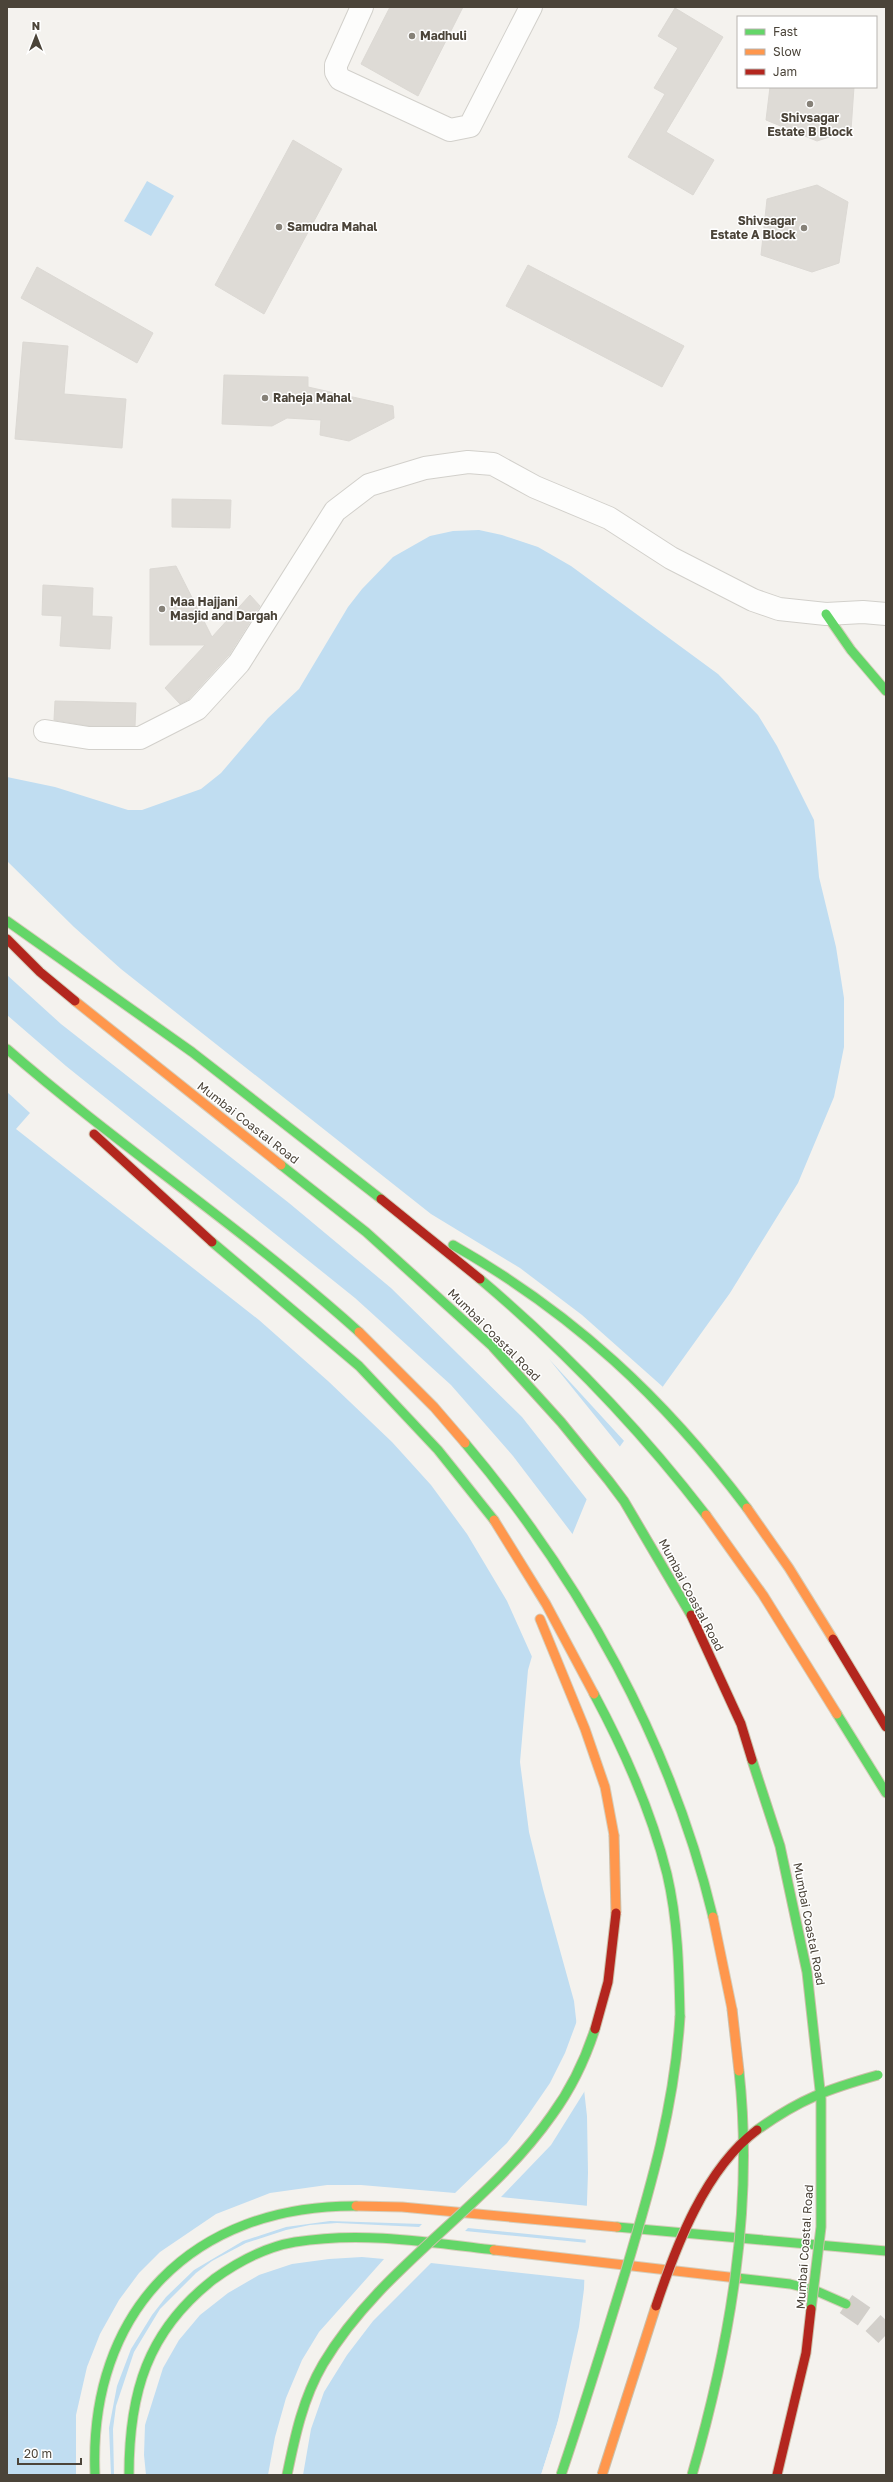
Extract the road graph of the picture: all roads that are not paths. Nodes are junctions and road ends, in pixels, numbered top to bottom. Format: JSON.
{"nodes":[{"id":1,"x":362,"y":7,"type":"edge"},
{"id":2,"x":531,"y":7,"type":"edge"},
{"id":3,"x":826,"y":614,"type":"junction"},
{"id":4,"x":886,"y":614,"type":"edge"},
{"id":5,"x":886,"y":691,"type":"edge"},
{"id":6,"x":45,"y":731,"type":"dead end"},
{"id":7,"x":7,"y":921,"type":"edge"},
{"id":8,"x":7,"y":940,"type":"edge"},
{"id":9,"x":7,"y":1049,"type":"edge"},
{"id":10,"x":46,"y":1083,"type":"junction"},
{"id":11,"x":411,"y":1223,"type":"junction"},
{"id":12,"x":500,"y":1529,"type":"junction"},
{"id":13,"x":886,"y":1727,"type":"edge"},
{"id":14,"x":886,"y":1793,"type":"edge"},
{"id":15,"x":886,"y":2075,"type":"edge"},
{"id":16,"x":886,"y":2251,"type":"edge"},
{"id":17,"x":846,"y":2304,"type":"tunnel mouth"},
{"id":18,"x":95,"y":2475,"type":"edge"},
{"id":19,"x":129,"y":2475,"type":"edge"},
{"id":20,"x":287,"y":2475,"type":"edge"},
{"id":21,"x":561,"y":2475,"type":"edge"},
{"id":22,"x":602,"y":2475,"type":"edge"},
{"id":23,"x":692,"y":2475,"type":"edge"},
{"id":24,"x":777,"y":2475,"type":"edge"}],
"edges":[{"from":1,"to":2,"type":"street"},
{"from":3,"to":4,"type":"street"},
{"from":3,"to":5,"type":"main road"},
{"from":3,"to":6,"type":"street"},
{"from":7,"to":11,"type":"main road"},
{"from":8,"to":24,"type":"main road","name":"Mumbai Coastal Road","bridge":true},
{"from":9,"to":10,"type":"main road"},
{"from":10,"to":12,"type":"main road"},
{"from":10,"to":23,"type":"main road","bridge":true},
{"from":11,"to":13,"type":"main road"},
{"from":11,"to":14,"type":"main road"},
{"from":12,"to":20,"type":"main road","bridge":true},
{"from":12,"to":21,"type":"main road","bridge":true},
{"from":15,"to":22,"type":"main road","bridge":true},
{"from":16,"to":18,"type":"main road","bridge":true},
{"from":17,"to":19,"type":"main road","bridge":true}]}
